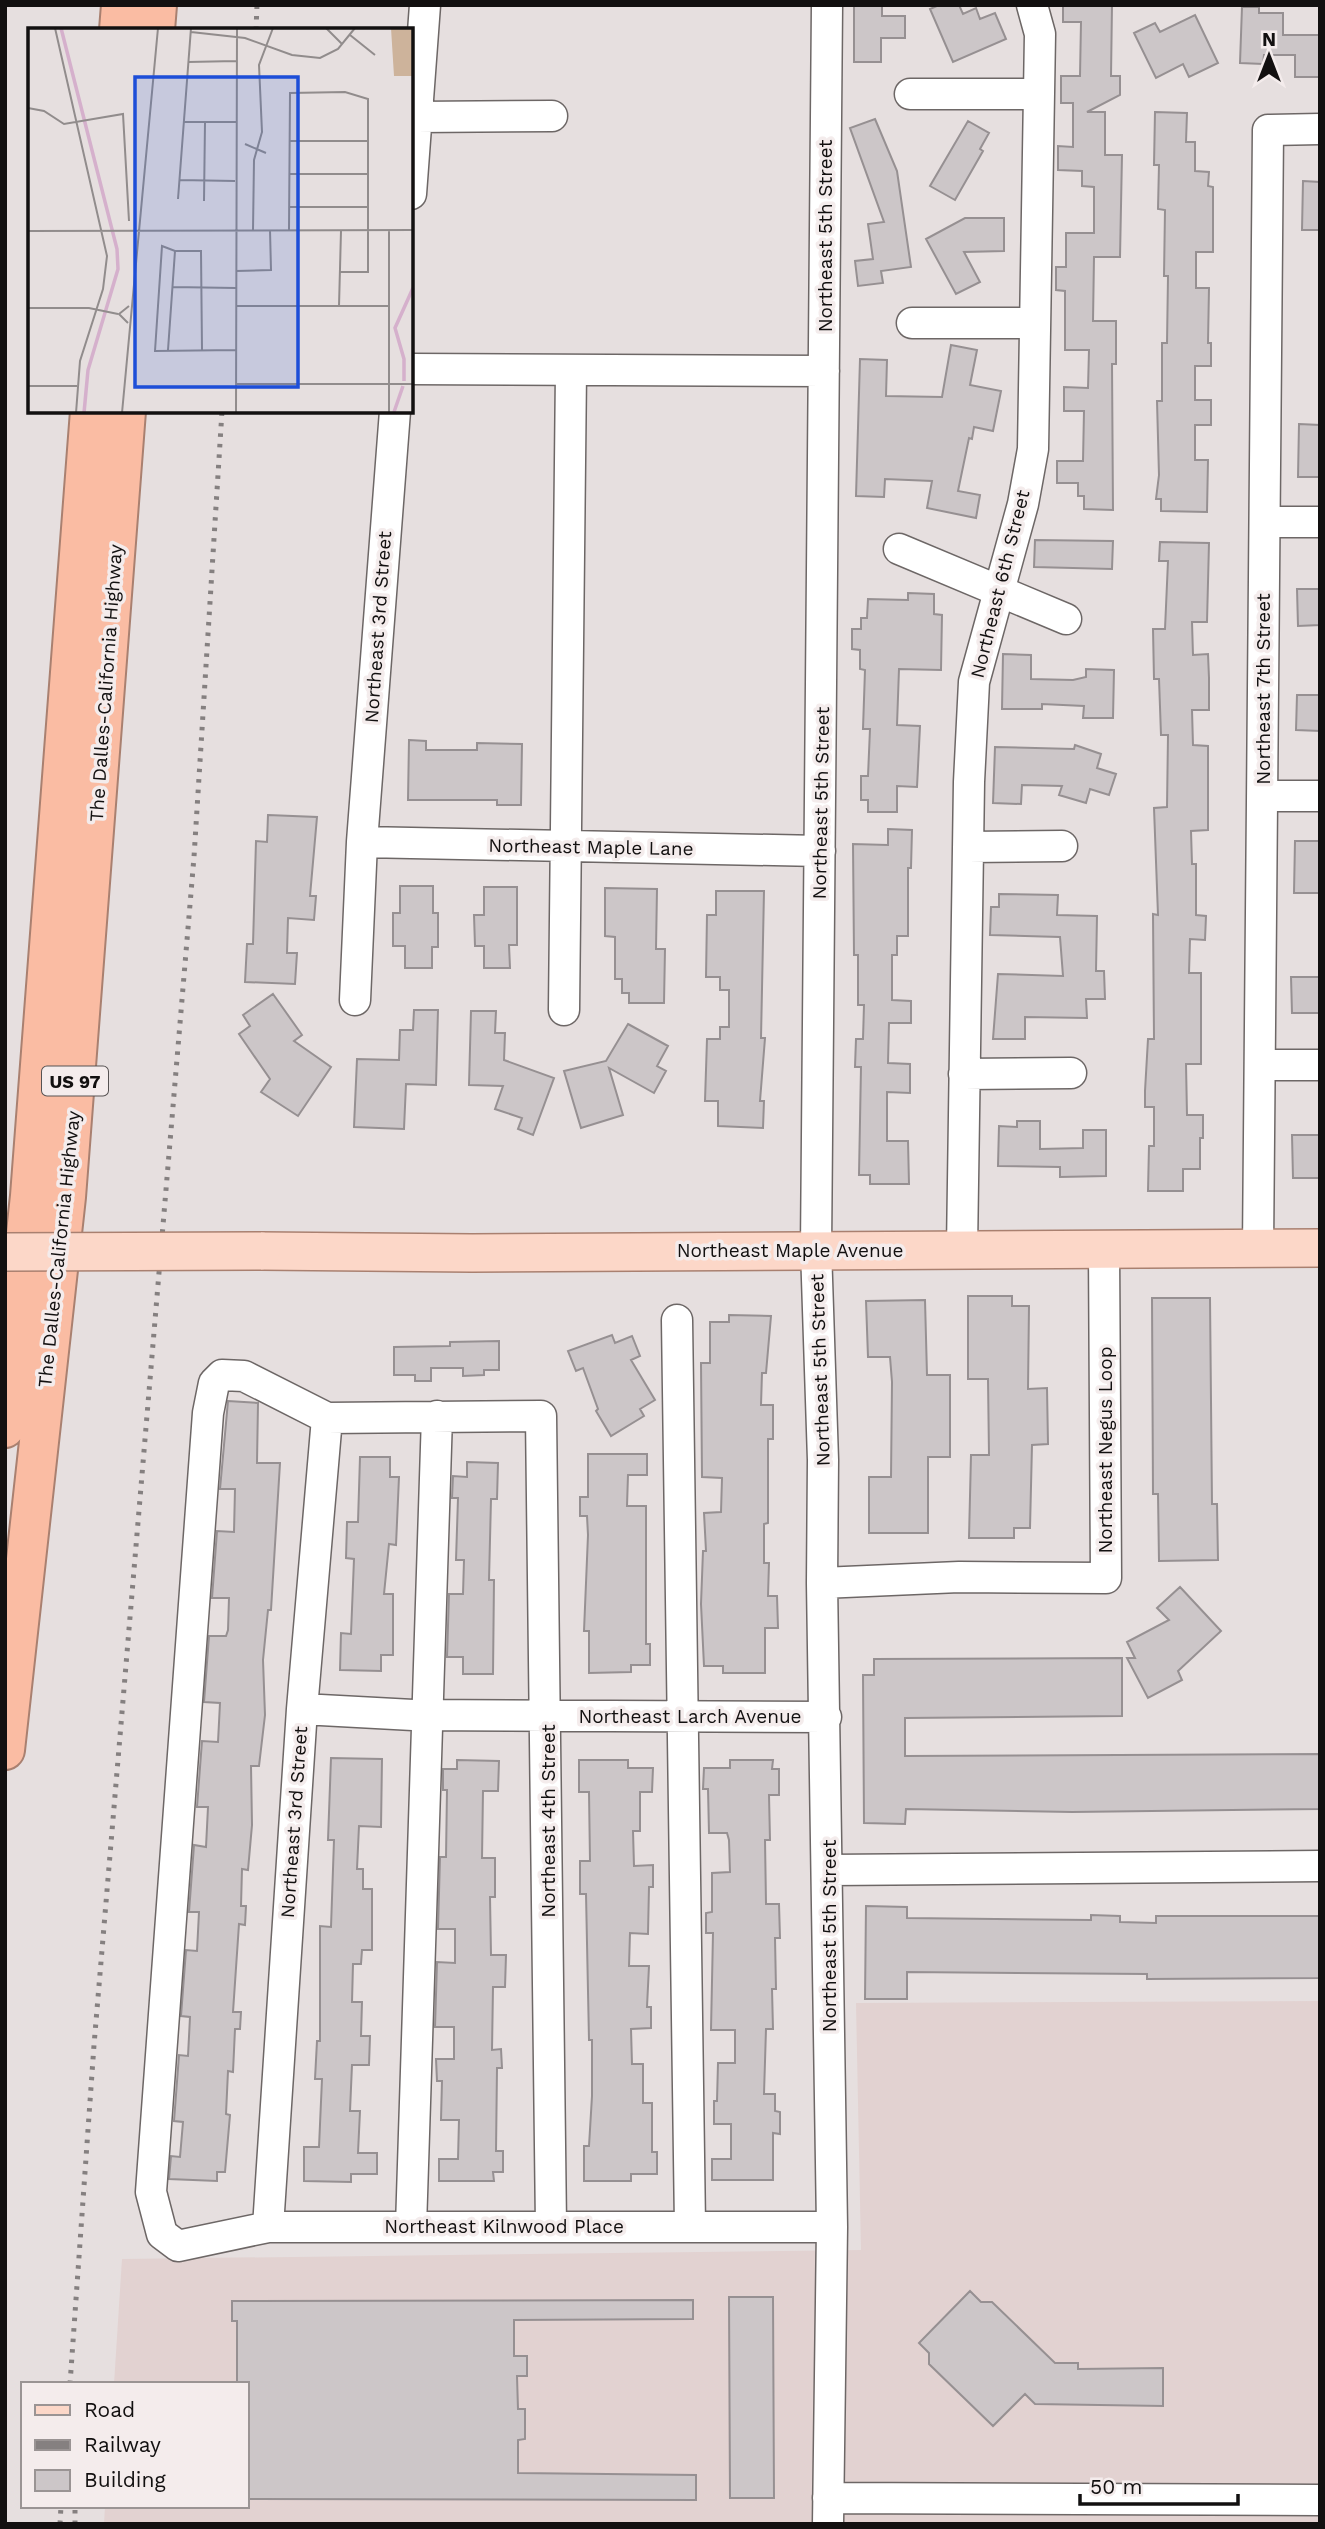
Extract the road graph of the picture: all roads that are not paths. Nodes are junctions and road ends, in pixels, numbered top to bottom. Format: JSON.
{"nodes":[{"id":1,"x":121,"y":5,"type":"edge"},
{"id":2,"x":157,"y":5,"type":"edge"},
{"id":3,"x":425,"y":5,"type":"edge"},
{"id":4,"x":827,"y":5,"type":"edge"},
{"id":5,"x":1032,"y":5,"type":"edge"},
{"id":6,"x":119,"y":28,"type":"edge"},
{"id":7,"x":155,"y":28,"type":"edge"},
{"id":8,"x":910,"y":94,"type":"dead end"},
{"id":9,"x":1039,"y":94,"type":"junction"},
{"id":10,"x":552,"y":116,"type":"dead end"},
{"id":11,"x":417,"y":117,"type":"junction"},
{"id":12,"x":1320,"y":130,"type":"edge"},
{"id":13,"x":413,"y":168,"type":"edge"},
{"id":14,"x":912,"y":323,"type":"dead end"},
{"id":15,"x":1035,"y":323,"type":"junction"},
{"id":16,"x":413,"y":369,"type":"edge"},
{"id":17,"x":571,"y":371,"type":"junction"},
{"id":18,"x":824,"y":371,"type":"junction"},
{"id":19,"x":90,"y":413,"type":"edge"},
{"id":20,"x":126,"y":413,"type":"edge"},
{"id":21,"x":395,"y":413,"type":"edge"},
{"id":22,"x":1265,"y":522,"type":"junction"},
{"id":23,"x":1320,"y":522,"type":"edge"},
{"id":24,"x":900,"y":549,"type":"dead end"},
{"id":25,"x":999,"y":591,"type":"junction"},
{"id":26,"x":1066,"y":619,"type":"dead end"},
{"id":27,"x":1262,"y":796,"type":"junction"},
{"id":28,"x":1320,"y":796,"type":"edge"},
{"id":29,"x":362,"y":842,"type":"junction"},
{"id":30,"x":567,"y":846,"type":"junction"},
{"id":31,"x":1062,"y":846,"type":"dead end"},
{"id":32,"x":968,"y":847,"type":"junction"},
{"id":33,"x":820,"y":851,"type":"junction"},
{"id":34,"x":355,"y":1000,"type":"dead end"},
{"id":35,"x":564,"y":1010,"type":"dead end"},
{"id":36,"x":1260,"y":1065,"type":"junction"},
{"id":37,"x":1320,"y":1065,"type":"edge"},
{"id":38,"x":1071,"y":1073,"type":"dead end"},
{"id":39,"x":964,"y":1074,"type":"junction"},
{"id":40,"x":1320,"y":1248,"type":"edge"},
{"id":41,"x":816,"y":1249,"type":"junction"},
{"id":42,"x":962,"y":1249,"type":"junction"},
{"id":43,"x":1104,"y":1249,"type":"junction"},
{"id":44,"x":1258,"y":1249,"type":"junction"},
{"id":45,"x":5,"y":1252,"type":"edge"},
{"id":46,"x":677,"y":1320,"type":"dead end"},
{"id":47,"x":437,"y":1416,"type":"junction"},
{"id":48,"x":327,"y":1418,"type":"junction"},
{"id":49,"x":5,"y":1428,"type":"edge"},
{"id":50,"x":822,"y":1583,"type":"junction"},
{"id":51,"x":302,"y":1709,"type":"junction"},
{"id":52,"x":430,"y":1715,"type":"junction"},
{"id":53,"x":547,"y":1716,"type":"junction"},
{"id":54,"x":683,"y":1716,"type":"junction"},
{"id":55,"x":826,"y":1717,"type":"junction"},
{"id":56,"x":5,"y":1750,"type":"edge"},
{"id":57,"x":1320,"y":1866,"type":"edge"},
{"id":58,"x":829,"y":1870,"type":"junction"},
{"id":59,"x":690,"y":2225,"type":"junction"},
{"id":60,"x":551,"y":2226,"type":"junction"},
{"id":61,"x":268,"y":2227,"type":"junction"},
{"id":62,"x":411,"y":2227,"type":"junction"},
{"id":63,"x":832,"y":2227,"type":"junction"},
{"id":64,"x":1320,"y":2500,"type":"edge"},
{"id":65,"x":828,"y":2511,"type":"edge"}],
"edges":[{"from":1,"to":6,"type":"highway"},
{"from":2,"to":7,"type":"highway"},
{"from":3,"to":11,"type":"street"},
{"from":4,"to":18,"type":"street","name":"Northeast 5th Street"},
{"from":5,"to":9,"type":"street","name":"Northeast 6th Street"},
{"from":8,"to":9,"type":"street"},
{"from":9,"to":15,"type":"street","name":"Northeast 6th Street"},
{"from":10,"to":11,"type":"street"},
{"from":11,"to":13,"type":"street"},
{"from":12,"to":22,"type":"street","name":"Northeast 7th Street"},
{"from":14,"to":15,"type":"street"},
{"from":15,"to":25,"type":"street","name":"Northeast 6th Street"},
{"from":16,"to":17,"type":"street"},
{"from":17,"to":18,"type":"street"},
{"from":17,"to":30,"type":"street"},
{"from":18,"to":33,"type":"street","name":"Northeast 5th Street"},
{"from":19,"to":49,"type":"highway","name":"The Dalles-California Highway","number":"US 97"},
{"from":20,"to":56,"type":"highway","name":"The Dalles-California Highway","number":"US 97"},
{"from":21,"to":29,"type":"street","name":"Northeast 3rd Street"},
{"from":22,"to":23,"type":"street"},
{"from":22,"to":27,"type":"street","name":"Northeast 7th Street"},
{"from":24,"to":25,"type":"street"},
{"from":25,"to":26,"type":"street"},
{"from":25,"to":32,"type":"street","name":"Northeast 6th Street"},
{"from":27,"to":28,"type":"street"},
{"from":27,"to":36,"type":"street","name":"Northeast 7th Street"},
{"from":29,"to":30,"type":"street","name":"Northeast Maple Lane"},
{"from":29,"to":34,"type":"street","name":"Northeast 3rd Street"},
{"from":30,"to":33,"type":"street","name":"Northeast Maple Lane"},
{"from":30,"to":35,"type":"street"},
{"from":31,"to":32,"type":"street"},
{"from":32,"to":39,"type":"street","name":"Northeast 6th Street"},
{"from":33,"to":41,"type":"street","name":"Northeast 5th Street"},
{"from":36,"to":37,"type":"street"},
{"from":36,"to":44,"type":"street","name":"Northeast 7th Street"},
{"from":38,"to":39,"type":"street"},
{"from":39,"to":42,"type":"street","name":"Northeast 6th Street"},
{"from":40,"to":44,"type":"main road","name":"Northeast Maple Avenue"},
{"from":41,"to":42,"type":"main road","name":"Northeast Maple Avenue"},
{"from":41,"to":45,"type":"main road","name":"Northeast Maple Avenue","bridge":true},
{"from":41,"to":50,"type":"street","name":"Northeast 5th Street"},
{"from":42,"to":43,"type":"main road","name":"Northeast Maple Avenue"},
{"from":43,"to":44,"type":"main road","name":"Northeast Maple Avenue"},
{"from":43,"to":50,"type":"street","name":"Northeast Negus Loop"},
{"from":46,"to":54,"type":"street"},
{"from":47,"to":48,"type":"street"},
{"from":47,"to":52,"type":"street"},
{"from":47,"to":53,"type":"street","name":"Northeast 4th Street"},
{"from":48,"to":51,"type":"street","name":"Northeast 3rd Street"},
{"from":48,"to":61,"type":"street","name":"Northeast Kilnwood Place"},
{"from":50,"to":55,"type":"street","name":"Northeast 5th Street"},
{"from":51,"to":52,"type":"street","name":"Northeast Larch Avenue"},
{"from":51,"to":61,"type":"street","name":"Northeast 3rd Street"},
{"from":52,"to":53,"type":"street","name":"Northeast Larch Avenue"},
{"from":52,"to":62,"type":"street"},
{"from":53,"to":54,"type":"street","name":"Northeast Larch Avenue"},
{"from":53,"to":60,"type":"street","name":"Northeast 4th Street"},
{"from":54,"to":55,"type":"street","name":"Northeast Larch Avenue"},
{"from":54,"to":59,"type":"street"},
{"from":55,"to":58,"type":"street","name":"Northeast 5th Street"},
{"from":57,"to":58,"type":"street"},
{"from":58,"to":63,"type":"street","name":"Northeast 5th Street"},
{"from":59,"to":60,"type":"street","name":"Northeast Kilnwood Place"},
{"from":59,"to":63,"type":"street","name":"Northeast Kilnwood Place"},
{"from":60,"to":62,"type":"street","name":"Northeast Kilnwood Place"},
{"from":61,"to":62,"type":"street","name":"Northeast Kilnwood Place"},
{"from":63,"to":65,"type":"street","name":"Northeast 5th Street"},
{"from":64,"to":65,"type":"street"}]}
